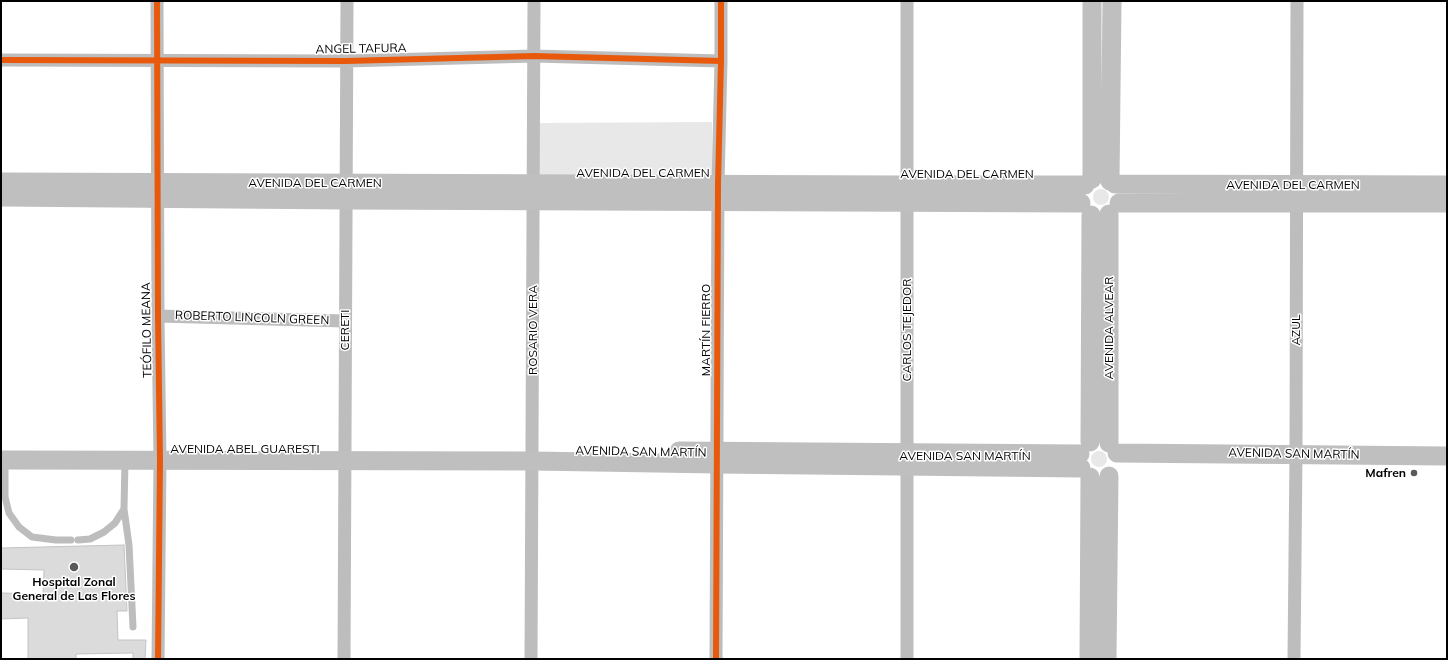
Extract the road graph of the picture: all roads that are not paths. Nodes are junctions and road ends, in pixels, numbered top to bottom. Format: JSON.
{"nodes":[{"id":1,"x":157,"y":1,"type":"edge"},
{"id":2,"x":347,"y":1,"type":"edge"},
{"id":3,"x":534,"y":1,"type":"edge"},
{"id":4,"x":722,"y":1,"type":"edge"},
{"id":5,"x":907,"y":1,"type":"edge"},
{"id":6,"x":1092,"y":1,"type":"edge"},
{"id":7,"x":1112,"y":1,"type":"edge"},
{"id":8,"x":1297,"y":1,"type":"edge"},
{"id":9,"x":534,"y":56,"type":"junction"},
{"id":10,"x":1,"y":60,"type":"edge"},
{"id":11,"x":158,"y":60,"type":"junction"},
{"id":12,"x":346,"y":61,"type":"junction"},
{"id":13,"x":722,"y":61,"type":"junction"},
{"id":14,"x":1,"y":182,"type":"edge"},
{"id":15,"x":1112,"y":182,"type":"junction"},
{"id":16,"x":1447,"y":185,"type":"edge"},
{"id":17,"x":157,"y":190,"type":"junction"},
{"id":18,"x":346,"y":192,"type":"junction"},
{"id":19,"x":534,"y":192,"type":"junction"},
{"id":20,"x":718,"y":193,"type":"junction"},
{"id":21,"x":907,"y":193,"type":"junction"},
{"id":22,"x":1297,"y":194,"type":"junction"},
{"id":23,"x":1,"y":197,"type":"edge"},
{"id":24,"x":1096,"y":200,"type":"junction"},
{"id":25,"x":1447,"y":203,"type":"edge"},
{"id":26,"x":158,"y":316,"type":"junction"},
{"id":27,"x":346,"y":321,"type":"junction"},
{"id":28,"x":160,"y":455,"type":"junction"},
{"id":29,"x":345,"y":455,"type":"junction"},
{"id":30,"x":2,"y":456,"type":"edge"},
{"id":31,"x":533,"y":456,"type":"junction"},
{"id":32,"x":1447,"y":456,"type":"edge"},
{"id":33,"x":717,"y":458,"type":"junction"},
{"id":34,"x":907,"y":459,"type":"junction"},
{"id":35,"x":1113,"y":459,"type":"junction"},
{"id":36,"x":125,"y":460,"type":"junction"},
{"id":37,"x":1085,"y":460,"type":"junction"},
{"id":38,"x":1296,"y":460,"type":"junction"},
{"id":39,"x":1447,"y":467,"type":"edge"},
{"id":40,"x":124,"y":509,"type":"junction"},
{"id":41,"x":132,"y":627,"type":"dead end"},
{"id":42,"x":158,"y":659,"type":"edge"},
{"id":43,"x":344,"y":659,"type":"edge"},
{"id":44,"x":531,"y":659,"type":"edge"},
{"id":45,"x":716,"y":659,"type":"edge"},
{"id":46,"x":907,"y":659,"type":"edge"},
{"id":47,"x":1089,"y":659,"type":"edge"},
{"id":48,"x":1107,"y":659,"type":"edge"},
{"id":49,"x":1294,"y":659,"type":"edge"}],
"edges":[{"from":1,"to":11,"type":"street","name":"TEÓFILO MEANA"},
{"from":2,"to":12,"type":"street","name":"CERETI"},
{"from":3,"to":9,"type":"street","name":"ROSARIO VERA"},
{"from":4,"to":13,"type":"street","name":"MARTÍN FIERRO"},
{"from":5,"to":21,"type":"street","name":"CARLOS TEJEDOR"},
{"from":6,"to":24,"type":"main road","name":"AVENIDA ALVEAR"},
{"from":7,"to":15,"type":"main road"},
{"from":8,"to":22,"type":"street","name":"AZUL"},
{"from":9,"to":12,"type":"street","name":"ANGEL TAFURA"},
{"from":9,"to":13,"type":"street","name":"ANGEL TAFURA"},
{"from":9,"to":19,"type":"street","name":"ROSARIO VERA"},
{"from":10,"to":11,"type":"street","name":"ANGEL TAFURA"},
{"from":11,"to":12,"type":"street","name":"ANGEL TAFURA"},
{"from":11,"to":17,"type":"street","name":"TEÓFILO MEANA"},
{"from":12,"to":18,"type":"street","name":"CERETI"},
{"from":13,"to":20,"type":"street","name":"MARTÍN FIERRO"},
{"from":14,"to":17,"type":"main road","name":"AVENIDA DEL CARMEN"},
{"from":15,"to":22,"type":"main road","name":"AVENIDA DEL CARMEN"},
{"from":15,"to":24,"type":"main road"},
{"from":16,"to":22,"type":"main road","name":"AVENIDA DEL CARMEN"},
{"from":17,"to":18,"type":"main road","name":"AVENIDA DEL CARMEN"},
{"from":17,"to":23,"type":"main road","name":"AVENIDA DEL CARMEN"},
{"from":17,"to":26,"type":"street","name":"TEÓFILO MEANA"},
{"from":18,"to":19,"type":"main road","name":"AVENIDA DEL CARMEN"},
{"from":18,"to":27,"type":"street","name":"CERETI"},
{"from":19,"to":20,"type":"main road","name":"AVENIDA DEL CARMEN"},
{"from":19,"to":31,"type":"street","name":"ROSARIO VERA"},
{"from":20,"to":21,"type":"main road","name":"AVENIDA DEL CARMEN"},
{"from":20,"to":33,"type":"street","name":"MARTÍN FIERRO"},
{"from":21,"to":24,"type":"main road","name":"AVENIDA DEL CARMEN"},
{"from":21,"to":34,"type":"street","name":"CARLOS TEJEDOR"},
{"from":22,"to":24,"type":"main road","name":"AVENIDA DEL CARMEN"},
{"from":22,"to":25,"type":"main road","name":"AVENIDA DEL CARMEN"},
{"from":22,"to":38,"type":"street","name":"AZUL"},
{"from":24,"to":35,"type":"main road","name":"AVENIDA ALVEAR"},
{"from":24,"to":37,"type":"main road","name":"AVENIDA ALVEAR"},
{"from":26,"to":27,"type":"street","name":"ROBERTO LINCOLN GREEN"},
{"from":26,"to":28,"type":"street","name":"TEÓFILO MEANA"},
{"from":27,"to":29,"type":"street","name":"CERETI"},
{"from":28,"to":29,"type":"main road","name":"AVENIDA ABEL GUARESTI"},
{"from":28,"to":30,"type":"main road","name":"AVENIDA ABEL GUARESTI"},
{"from":28,"to":36,"type":"main road","name":"AVENIDA ABEL GUARESTI"},
{"from":28,"to":42,"type":"street","name":"TEÓFILO MEANA"},
{"from":29,"to":31,"type":"main road","name":"AVENIDA SAN MARTÍN"},
{"from":29,"to":43,"type":"street","name":"CERETI"},
{"from":30,"to":36,"type":"main road","name":"AVENIDA ABEL GUARESTI"},
{"from":30,"to":40,"type":"lane"},
{"from":31,"to":33,"type":"main road","name":"AVENIDA SAN MARTÍN"},
{"from":31,"to":44,"type":"street","name":"ROSARIO VERA"},
{"from":32,"to":38,"type":"main road","name":"AVENIDA SAN MARTÍN"},
{"from":33,"to":34,"type":"main road","name":"AVENIDA SAN MARTÍN"},
{"from":33,"to":45,"type":"street","name":"MARTÍN FIERRO"},
{"from":34,"to":37,"type":"main road","name":"AVENIDA SAN MARTÍN"},
{"from":34,"to":46,"type":"street","name":"CARLOS TEJEDOR"},
{"from":35,"to":37,"type":"main road"},
{"from":35,"to":37,"type":"main road"},
{"from":35,"to":38,"type":"main road"},
{"from":35,"to":48,"type":"main road","name":"AVENIDA ALVEAR"},
{"from":36,"to":40,"type":"lane"},
{"from":37,"to":47,"type":"main road","name":"AVENIDA ALVEAR"},
{"from":38,"to":39,"type":"main road","name":"AVENIDA SAN MARTÍN"},
{"from":38,"to":49,"type":"street","name":"AZUL"},
{"from":40,"to":41,"type":"lane"}]}
